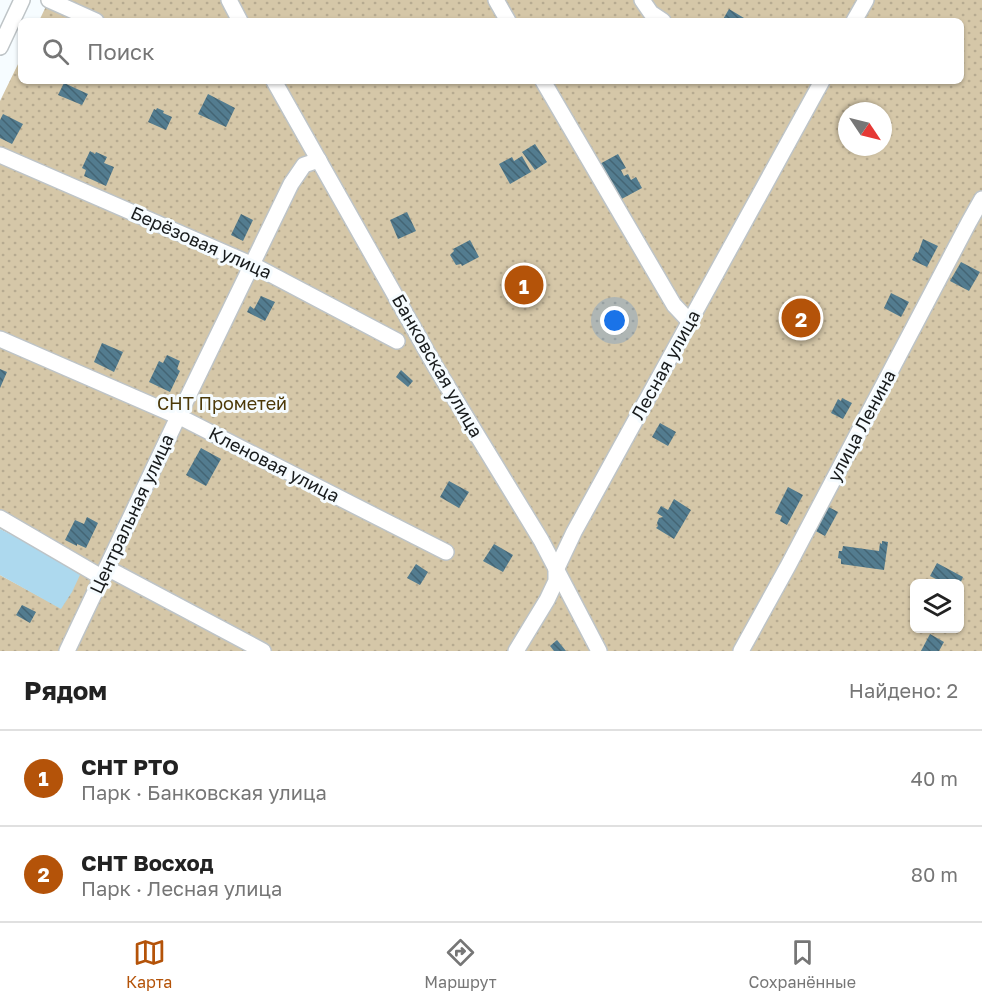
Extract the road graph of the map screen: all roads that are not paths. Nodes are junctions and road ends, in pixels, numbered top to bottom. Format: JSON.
{"nodes":[{"id":1,"x":22,"y":0,"type":"edge"},
{"id":2,"x":49,"y":0,"type":"edge"},
{"id":3,"x":229,"y":0,"type":"edge"},
{"id":4,"x":496,"y":0,"type":"edge"},
{"id":5,"x":642,"y":0,"type":"edge"},
{"id":6,"x":866,"y":0,"type":"edge"},
{"id":7,"x":89,"y":18,"type":"edge"},
{"id":8,"x":238,"y":18,"type":"edge"},
{"id":9,"x":506,"y":18,"type":"edge"},
{"id":10,"x":658,"y":18,"type":"edge"},
{"id":11,"x":856,"y":18,"type":"edge"},
{"id":12,"x":0,"y":47,"type":"edge"},
{"id":13,"x":276,"y":84,"type":"edge"},
{"id":14,"x":545,"y":84,"type":"edge"},
{"id":15,"x":820,"y":84,"type":"edge"},
{"id":16,"x":0,"y":155,"type":"edge"},
{"id":17,"x":319,"y":160,"type":"junction"},
{"id":18,"x":982,"y":200,"type":"edge"},
{"id":19,"x":253,"y":265,"type":"junction"},
{"id":20,"x":690,"y":322,"type":"junction"},
{"id":21,"x":0,"y":339,"type":"edge"},
{"id":22,"x":397,"y":341,"type":"dead end"},
{"id":23,"x":178,"y":417,"type":"junction"},
{"id":24,"x":0,"y":518,"type":"edge"},
{"id":25,"x":446,"y":552,"type":"dead end"},
{"id":26,"x":556,"y":570,"type":"junction"},
{"id":27,"x":105,"y":573,"type":"junction"},
{"id":28,"x":67,"y":651,"type":"edge"},
{"id":29,"x":263,"y":651,"type":"edge"},
{"id":30,"x":516,"y":651,"type":"edge"},
{"id":31,"x":599,"y":651,"type":"edge"},
{"id":32,"x":741,"y":651,"type":"edge"}],
"edges":[{"from":1,"to":12,"type":"street"},
{"from":2,"to":7,"type":"street"},
{"from":3,"to":8,"type":"street"},
{"from":4,"to":9,"type":"street"},
{"from":5,"to":10,"type":"street"},
{"from":6,"to":11,"type":"street"},
{"from":13,"to":17,"type":"street","name":"Банковская улица"},
{"from":14,"to":20,"type":"street"},
{"from":15,"to":20,"type":"street","name":"Лесная улица"},
{"from":16,"to":19,"type":"street","name":"Берёзовая улица"},
{"from":17,"to":19,"type":"street","name":"Центральная улица"},
{"from":17,"to":26,"type":"street","name":"Банковская улица"},
{"from":18,"to":32,"type":"street","name":"улица Ленина"},
{"from":19,"to":22,"type":"street","name":"Берёзовая улица"},
{"from":19,"to":23,"type":"street","name":"Центральная улица"},
{"from":20,"to":26,"type":"street","name":"Лесная улица"},
{"from":21,"to":23,"type":"street","name":"Кленовая улица"},
{"from":23,"to":25,"type":"street","name":"Кленовая улица"},
{"from":23,"to":27,"type":"street","name":"Центральная улица"},
{"from":24,"to":27,"type":"street"},
{"from":26,"to":30,"type":"street","name":"Лесная улица"},
{"from":26,"to":31,"type":"street","name":"Банковская улица"},
{"from":27,"to":28,"type":"street","name":"Центральная улица"},
{"from":27,"to":29,"type":"street"}]}
